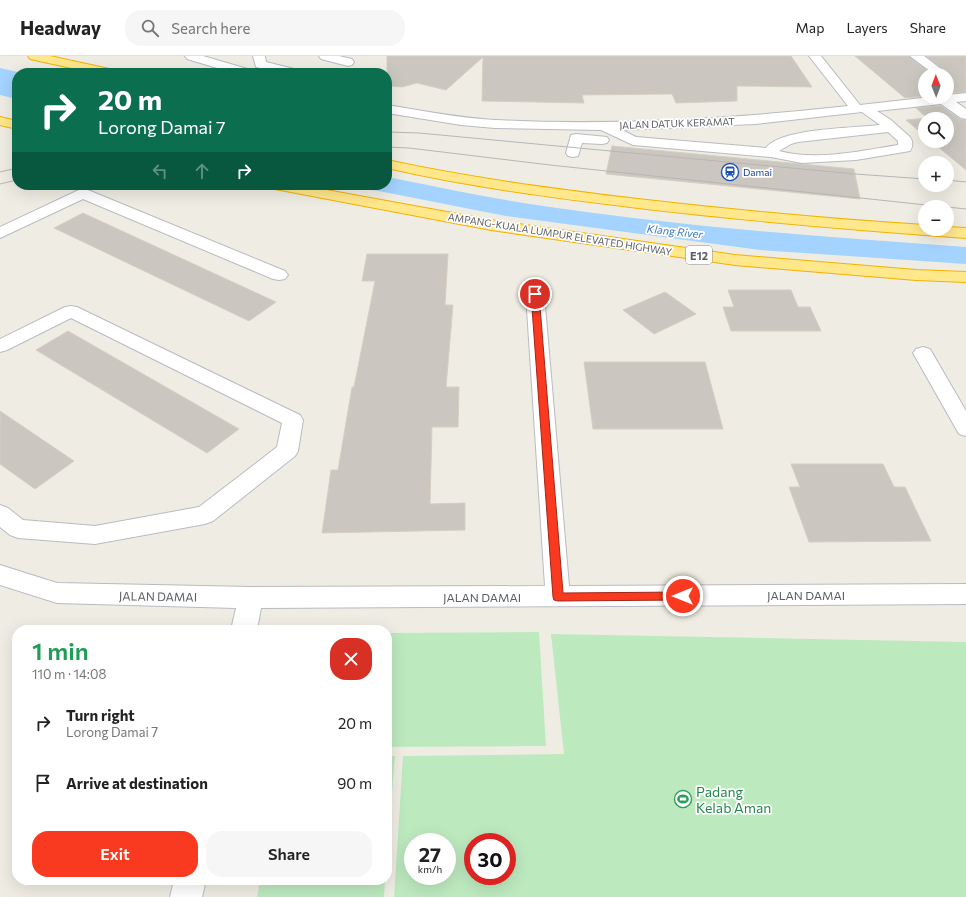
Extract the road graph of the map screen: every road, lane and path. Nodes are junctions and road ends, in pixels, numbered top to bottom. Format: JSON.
{"nodes":[{"id":1,"x":34,"y":56,"type":"edge"},
{"id":2,"x":192,"y":56,"type":"edge"},
{"id":3,"x":259,"y":56,"type":"edge"},
{"id":4,"x":325,"y":56,"type":"edge"},
{"id":5,"x":815,"y":56,"type":"edge"},
{"id":6,"x":916,"y":56,"type":"edge"},
{"id":7,"x":241,"y":58,"type":"dead end"},
{"id":8,"x":348,"y":62,"type":"dead end"},
{"id":9,"x":223,"y":66,"type":"junction"},
{"id":10,"x":88,"y":68,"type":"edge"},
{"id":11,"x":230,"y":68,"type":"edge"},
{"id":12,"x":275,"y":68,"type":"edge"},
{"id":13,"x":956,"y":85,"type":"edge"},
{"id":14,"x":918,"y":102,"type":"edge"},
{"id":15,"x":950,"y":104,"type":"edge"},
{"id":16,"x":861,"y":108,"type":"junction"},
{"id":17,"x":392,"y":110,"type":"edge"},
{"id":18,"x":966,"y":115,"type":"edge"},
{"id":19,"x":0,"y":121,"type":"edge"},
{"id":20,"x":12,"y":124,"type":"edge"},
{"id":21,"x":602,"y":126,"type":"junction"},
{"id":22,"x":890,"y":128,"type":"junction"},
{"id":23,"x":633,"y":141,"type":"junction"},
{"id":24,"x":573,"y":153,"type":"dead end"},
{"id":25,"x":772,"y":153,"type":"junction"},
{"id":26,"x":392,"y":165,"type":"edge"},
{"id":27,"x":302,"y":190,"type":"edge"},
{"id":28,"x":0,"y":233,"type":"edge"},
{"id":29,"x":966,"y":233,"type":"edge"},
{"id":30,"x":278,"y":275,"type":"dead end"},
{"id":31,"x":966,"y":277,"type":"edge"},
{"id":32,"x":535,"y":294,"type":"dead end"},
{"id":33,"x":4,"y":339,"type":"edge"},
{"id":34,"x":922,"y":352,"type":"dead end"},
{"id":35,"x":958,"y":402,"type":"edge"},
{"id":36,"x":966,"y":429,"type":"edge"},
{"id":37,"x":0,"y":514,"type":"edge"},
{"id":38,"x":0,"y":575,"type":"edge"},
{"id":39,"x":966,"y":594,"type":"edge"},
{"id":40,"x":558,"y":597,"type":"junction"},
{"id":41,"x":251,"y":598,"type":"junction"},
{"id":42,"x":245,"y":625,"type":"edge"},
{"id":43,"x":189,"y":885,"type":"edge"},
{"id":44,"x":186,"y":897,"type":"edge"}],
"edges":[{"from":1,"to":10,"type":"highway"},
{"from":2,"to":9,"type":"street"},
{"from":3,"to":12,"type":"street"},
{"from":4,"to":8,"type":"street"},
{"from":5,"to":16,"type":"street"},
{"from":6,"to":13,"type":"street"},
{"from":7,"to":9,"type":"street"},
{"from":9,"to":11,"type":"street"},
{"from":14,"to":16,"type":"street","name":"JALAN DATUK KERAMAT"},
{"from":15,"to":18,"type":"street"},
{"from":16,"to":21,"type":"street","name":"JALAN DATUK KERAMAT"},
{"from":16,"to":22,"type":"street"},
{"from":17,"to":21,"type":"street","name":"JALAN DATUK KERAMAT"},
{"from":19,"to":20,"type":"highway"},
{"from":21,"to":23,"type":"street"},
{"from":22,"to":25,"type":"street"},
{"from":22,"to":25,"type":"street"},
{"from":23,"to":24,"type":"street"},
{"from":23,"to":25,"type":"street"},
{"from":26,"to":29,"type":"highway"},
{"from":27,"to":31,"type":"highway","name":"AMPANG-KUALA LUMPUR ELEVATED HIGHWAY","number":"E12"},
{"from":28,"to":30,"type":"street"},
{"from":32,"to":40,"type":"street"},
{"from":33,"to":37,"type":"street"},
{"from":34,"to":35,"type":"street"},
{"from":35,"to":36,"type":"street"},
{"from":38,"to":41,"type":"street","name":"JALAN DAMAI"},
{"from":39,"to":40,"type":"street","name":"JALAN DAMAI"},
{"from":40,"to":41,"type":"street","name":"JALAN DAMAI"},
{"from":41,"to":42,"type":"street"},
{"from":43,"to":44,"type":"street"}]}
